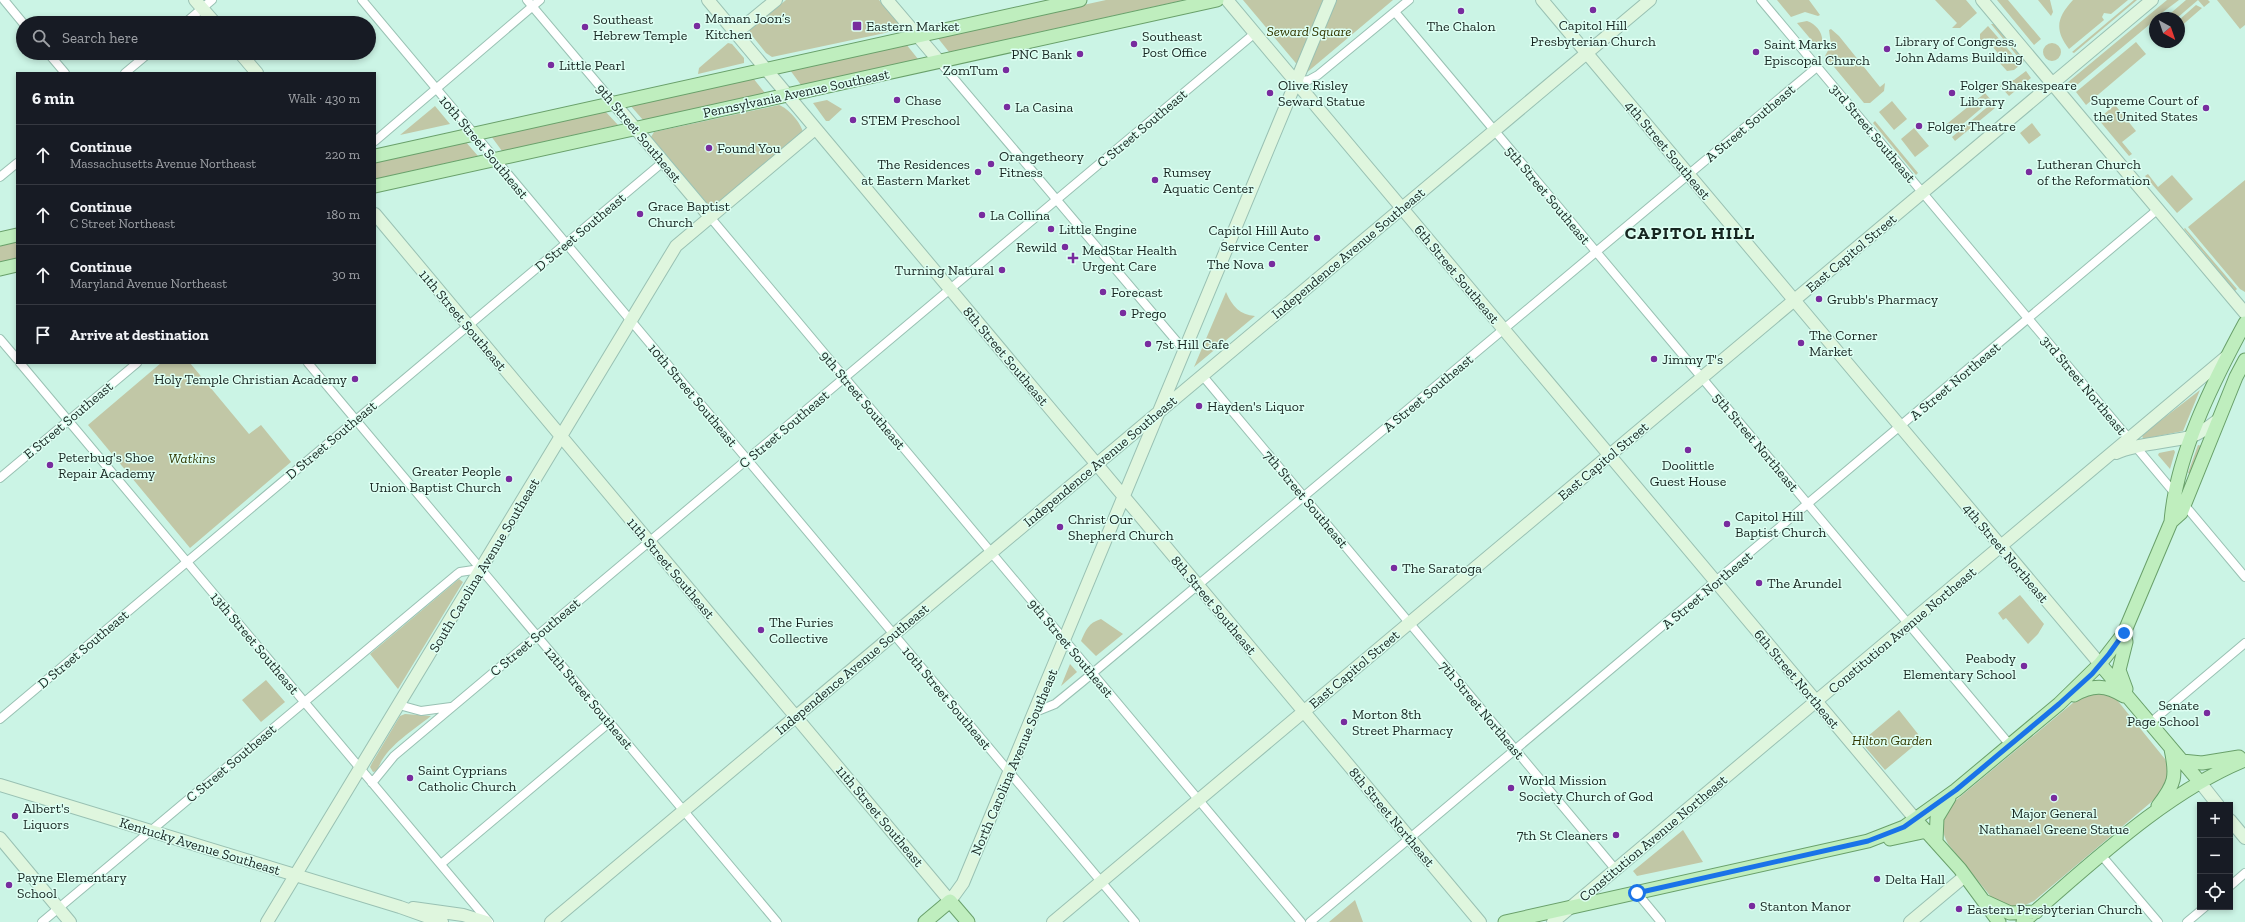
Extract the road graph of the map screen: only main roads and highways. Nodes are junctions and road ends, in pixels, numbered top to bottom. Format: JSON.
{"nodes":[{"id":1,"x":708,"y":0,"type":"edge"},
{"id":2,"x":776,"y":0,"type":"edge"},
{"id":3,"x":1080,"y":0,"type":"edge"},
{"id":4,"x":1217,"y":0,"type":"edge"},
{"id":5,"x":1227,"y":0,"type":"edge"},
{"id":6,"x":1330,"y":0,"type":"edge"},
{"id":7,"x":1542,"y":0,"type":"edge"},
{"id":8,"x":1650,"y":0,"type":"edge"},
{"id":9,"x":1982,"y":0,"type":"edge"},
{"id":10,"x":2152,"y":0,"type":"edge"},
{"id":11,"x":890,"y":1,"type":"edge"},
{"id":12,"x":199,"y":4,"type":"edge"},
{"id":13,"x":209,"y":16,"type":"edge"},
{"id":14,"x":736,"y":33,"type":"junction"},
{"id":15,"x":917,"y":36,"type":"junction"},
{"id":16,"x":1587,"y":53,"type":"junction"},
{"id":17,"x":246,"y":60,"type":"edge"},
{"id":18,"x":939,"y":61,"type":"junction"},
{"id":19,"x":766,"y":70,"type":"junction"},
{"id":20,"x":255,"y":72,"type":"edge"},
{"id":21,"x":1296,"y":82,"type":"junction"},
{"id":22,"x":2052,"y":84,"type":"junction"},
{"id":23,"x":787,"y":95,"type":"junction"},
{"id":24,"x":614,"y":103,"type":"junction"},
{"id":25,"x":635,"y":128,"type":"junction"},
{"id":26,"x":815,"y":129,"type":"junction"},
{"id":27,"x":376,"y":156,"type":"edge"},
{"id":28,"x":376,"y":186,"type":"edge"},
{"id":29,"x":1402,"y":208,"type":"junction"},
{"id":30,"x":376,"y":215,"type":"edge"},
{"id":31,"x":710,"y":217,"type":"junction"},
{"id":32,"x":16,"y":236,"type":"edge"},
{"id":33,"x":0,"y":239,"type":"edge"},
{"id":34,"x":16,"y":265,"type":"edge"},
{"id":35,"x":0,"y":269,"type":"edge"},
{"id":36,"x":1795,"y":301,"type":"junction"},
{"id":37,"x":2245,"y":313,"type":"edge"},
{"id":38,"x":2245,"y":323,"type":"edge"},
{"id":39,"x":2229,"y":354,"type":"junction"},
{"id":40,"x":2245,"y":360,"type":"edge"},
{"id":41,"x":1159,"y":412,"type":"junction"},
{"id":42,"x":2218,"y":420,"type":"junction"},
{"id":43,"x":562,"y":437,"type":"junction"},
{"id":44,"x":2189,"y":437,"type":"junction"},
{"id":45,"x":2132,"y":443,"type":"junction"},
{"id":46,"x":1609,"y":456,"type":"junction"},
{"id":47,"x":1096,"y":465,"type":"junction"},
{"id":48,"x":1124,"y":497,"type":"junction"},
{"id":49,"x":2180,"y":499,"type":"junction"},
{"id":50,"x":2002,"y":547,"type":"junction"},
{"id":51,"x":2124,"y":633,"type":"junction"},
{"id":52,"x":2100,"y":664,"type":"junction"},
{"id":53,"x":2131,"y":700,"type":"junction"},
{"id":54,"x":1816,"y":702,"type":"junction"},
{"id":55,"x":2059,"y":704,"type":"junction"},
{"id":56,"x":1304,"y":712,"type":"junction"},
{"id":57,"x":796,"y":716,"type":"junction"},
{"id":58,"x":2171,"y":748,"type":"junction"},
{"id":59,"x":2245,"y":758,"type":"edge"},
{"id":60,"x":2182,"y":761,"type":"junction"},
{"id":61,"x":2199,"y":781,"type":"junction"},
{"id":62,"x":0,"y":785,"type":"edge"},
{"id":63,"x":1956,"y":790,"type":"junction"},
{"id":64,"x":2216,"y":802,"type":"edge"},
{"id":65,"x":2150,"y":815,"type":"junction"},
{"id":66,"x":1916,"y":820,"type":"junction"},
{"id":67,"x":2233,"y":824,"type":"edge"},
{"id":68,"x":1926,"y":831,"type":"junction"},
{"id":69,"x":0,"y":838,"type":"edge"},
{"id":70,"x":2245,"y":838,"type":"edge"},
{"id":71,"x":1868,"y":841,"type":"junction"},
{"id":72,"x":1936,"y":841,"type":"junction"},
{"id":73,"x":296,"y":876,"type":"junction"},
{"id":74,"x":1965,"y":876,"type":"junction"},
{"id":75,"x":1981,"y":899,"type":"junction"},
{"id":76,"x":950,"y":901,"type":"junction"},
{"id":77,"x":400,"y":907,"type":"junction"},
{"id":78,"x":1570,"y":908,"type":"junction"},
{"id":79,"x":2036,"y":912,"type":"junction"},
{"id":80,"x":70,"y":922,"type":"edge"},
{"id":81,"x":268,"y":922,"type":"edge"},
{"id":82,"x":442,"y":922,"type":"edge"},
{"id":83,"x":486,"y":922,"type":"edge"},
{"id":84,"x":551,"y":922,"type":"edge"},
{"id":85,"x":925,"y":922,"type":"edge"},
{"id":86,"x":968,"y":922,"type":"edge"},
{"id":87,"x":1053,"y":922,"type":"edge"},
{"id":88,"x":1480,"y":922,"type":"edge"},
{"id":89,"x":1505,"y":922,"type":"edge"},
{"id":90,"x":1553,"y":922,"type":"edge"},
{"id":91,"x":1910,"y":922,"type":"edge"},
{"id":92,"x":1991,"y":922,"type":"edge"},
{"id":93,"x":1999,"y":922,"type":"edge"},
{"id":94,"x":2023,"y":922,"type":"edge"}],
"edges":[{"from":1,"to":14,"type":"main road","name":"8th Street Southeast"},
{"from":2,"to":14,"type":"main road"},
{"from":3,"to":15,"type":"main road","name":"Pennsylvania Avenue Southeast"},
{"from":4,"to":18,"type":"main road","name":"Pennsylvania Avenue Southeast"},
{"from":5,"to":21,"type":"main road","name":"6th Street Southeast"},
{"from":6,"to":21,"type":"main road","name":"North Carolina Avenue Southeast"},
{"from":7,"to":16,"type":"main road","name":"4th Street Southeast"},
{"from":8,"to":16,"type":"main road","name":"Independence Avenue Southeast"},
{"from":9,"to":22,"type":"main road"},
{"from":10,"to":22,"type":"main road","name":"East Capitol Street"},
{"from":11,"to":15,"type":"main road"},
{"from":12,"to":13,"type":"main road"},
{"from":14,"to":19,"type":"main road","name":"8th Street Southeast"},
{"from":15,"to":18,"type":"main road"},
{"from":15,"to":19,"type":"main road","name":"Pennsylvania Avenue Southeast"},
{"from":16,"to":29,"type":"main road","name":"Independence Avenue Southeast"},
{"from":16,"to":36,"type":"main road","name":"4th Street Southeast"},
{"from":17,"to":20,"type":"main road"},
{"from":18,"to":23,"type":"main road","name":"Pennsylvania Avenue Southeast"},
{"from":19,"to":23,"type":"main road","name":"8th Street Southeast"},
{"from":19,"to":24,"type":"main road","name":"Pennsylvania Avenue Southeast"},
{"from":21,"to":29,"type":"main road","name":"6th Street Southeast"},
{"from":21,"to":41,"type":"main road","name":"North Carolina Avenue Southeast"},
{"from":22,"to":36,"type":"main road","name":"East Capitol Street"},
{"from":22,"to":37,"type":"main road"},
{"from":23,"to":25,"type":"main road","name":"Pennsylvania Avenue Southeast"},
{"from":23,"to":26,"type":"main road","name":"8th Street Southeast"},
{"from":24,"to":25,"type":"main road","name":"9th Street Southeast"},
{"from":24,"to":27,"type":"main road","name":"Pennsylvania Avenue Southeast"},
{"from":25,"to":28,"type":"main road","name":"Pennsylvania Avenue Southeast"},
{"from":25,"to":31,"type":"main road","name":"9th Street Southeast"},
{"from":26,"to":31,"type":"main road"},
{"from":26,"to":47,"type":"main road","name":"8th Street Southeast"},
{"from":29,"to":41,"type":"main road","name":"Independence Avenue Southeast"},
{"from":29,"to":46,"type":"main road","name":"6th Street Southeast"},
{"from":30,"to":43,"type":"main road","name":"11th Street Southeast"},
{"from":31,"to":43,"type":"main road","name":"South Carolina Avenue Southeast"},
{"from":32,"to":33,"type":"main road"},
{"from":34,"to":35,"type":"main road"},
{"from":36,"to":46,"type":"main road","name":"East Capitol Street"},
{"from":36,"to":50,"type":"main road","name":"4th Street Northeast"},
{"from":38,"to":39,"type":"main road"},
{"from":39,"to":44,"type":"main road"},
{"from":39,"to":45,"type":"main road","name":"Constitution Avenue Northeast"},
{"from":40,"to":42,"type":"main road"},
{"from":41,"to":47,"type":"main road","name":"Independence Avenue Southeast"},
{"from":41,"to":48,"type":"main road","name":"North Carolina Avenue Southeast"},
{"from":42,"to":44,"type":"main road","name":"Constitution Avenue Northeast"},
{"from":42,"to":49,"type":"main road"},
{"from":43,"to":57,"type":"main road","name":"11th Street Southeast"},
{"from":43,"to":73,"type":"main road","name":"South Carolina Avenue Southeast"},
{"from":44,"to":45,"type":"main road","name":"Constitution Avenue Northeast"},
{"from":44,"to":49,"type":"main road"},
{"from":45,"to":50,"type":"main road","name":"Constitution Avenue Northeast"},
{"from":46,"to":54,"type":"main road","name":"6th Street Northeast"},
{"from":46,"to":56,"type":"main road","name":"East Capitol Street"},
{"from":47,"to":48,"type":"main road","name":"8th Street Southeast"},
{"from":47,"to":57,"type":"main road","name":"Independence Avenue Southeast"},
{"from":48,"to":56,"type":"main road","name":"8th Street Southeast"},
{"from":48,"to":76,"type":"main road","name":"North Carolina Avenue Southeast"},
{"from":49,"to":51,"type":"main road"},
{"from":50,"to":52,"type":"main road","name":"4th Street Northeast"},
{"from":50,"to":54,"type":"main road","name":"Constitution Avenue Northeast"},
{"from":51,"to":52,"type":"main road"},
{"from":51,"to":53,"type":"main road"},
{"from":52,"to":53,"type":"main road","name":"4th Street Northeast"},
{"from":52,"to":55,"type":"main road"},
{"from":53,"to":55,"type":"main road"},
{"from":53,"to":58,"type":"main road","name":"4th Street Northeast"},
{"from":54,"to":66,"type":"main road","name":"6th Street Northeast"},
{"from":54,"to":78,"type":"main road","name":"Constitution Avenue Northeast"},
{"from":55,"to":63,"type":"main road"},
{"from":56,"to":87,"type":"main road","name":"East Capitol Street"},
{"from":56,"to":88,"type":"main road","name":"8th Street Northeast"},
{"from":57,"to":76,"type":"main road","name":"11th Street Southeast"},
{"from":57,"to":84,"type":"main road","name":"Independence Avenue Southeast"},
{"from":58,"to":60,"type":"main road","name":"4th Street Northeast"},
{"from":58,"to":65,"type":"main road"},
{"from":59,"to":60,"type":"main road"},
{"from":59,"to":61,"type":"main road"},
{"from":60,"to":61,"type":"main road","name":"4th Street Northeast"},
{"from":61,"to":64,"type":"main road","name":"4th Street Northeast"},
{"from":61,"to":65,"type":"main road"},
{"from":62,"to":73,"type":"main road","name":"Kentucky Avenue Southeast"},
{"from":63,"to":66,"type":"main road"},
{"from":63,"to":72,"type":"main road"},
{"from":65,"to":79,"type":"main road"},
{"from":66,"to":68,"type":"main road","name":"6th Street Northeast"},
{"from":66,"to":71,"type":"main road"},
{"from":67,"to":70,"type":"main road"},
{"from":68,"to":71,"type":"main road"},
{"from":68,"to":72,"type":"main road","name":"6th Street Northeast"},
{"from":69,"to":80,"type":"main road"},
{"from":71,"to":78,"type":"main road"},
{"from":72,"to":74,"type":"main road","name":"6th Street Northeast"},
{"from":73,"to":77,"type":"main road","name":"Kentucky Avenue Southeast"},
{"from":73,"to":81,"type":"main road","name":"South Carolina Avenue Southeast"},
{"from":74,"to":75,"type":"main road","name":"6th Street Northeast"},
{"from":74,"to":91,"type":"main road"},
{"from":75,"to":79,"type":"main road"},
{"from":75,"to":92,"type":"main road"},
{"from":75,"to":93,"type":"main road","name":"6th Street Northeast"},
{"from":76,"to":85,"type":"main road"},
{"from":76,"to":86,"type":"main road","name":"11th Street Southeast"},
{"from":77,"to":82,"type":"main road","name":"Kentucky Avenue Southeast"},
{"from":77,"to":83,"type":"main road","name":"Kentucky Avenue Southeast"},
{"from":78,"to":89,"type":"main road"},
{"from":78,"to":90,"type":"main road","name":"Constitution Avenue Northeast"},
{"from":79,"to":94,"type":"main road"}]}
